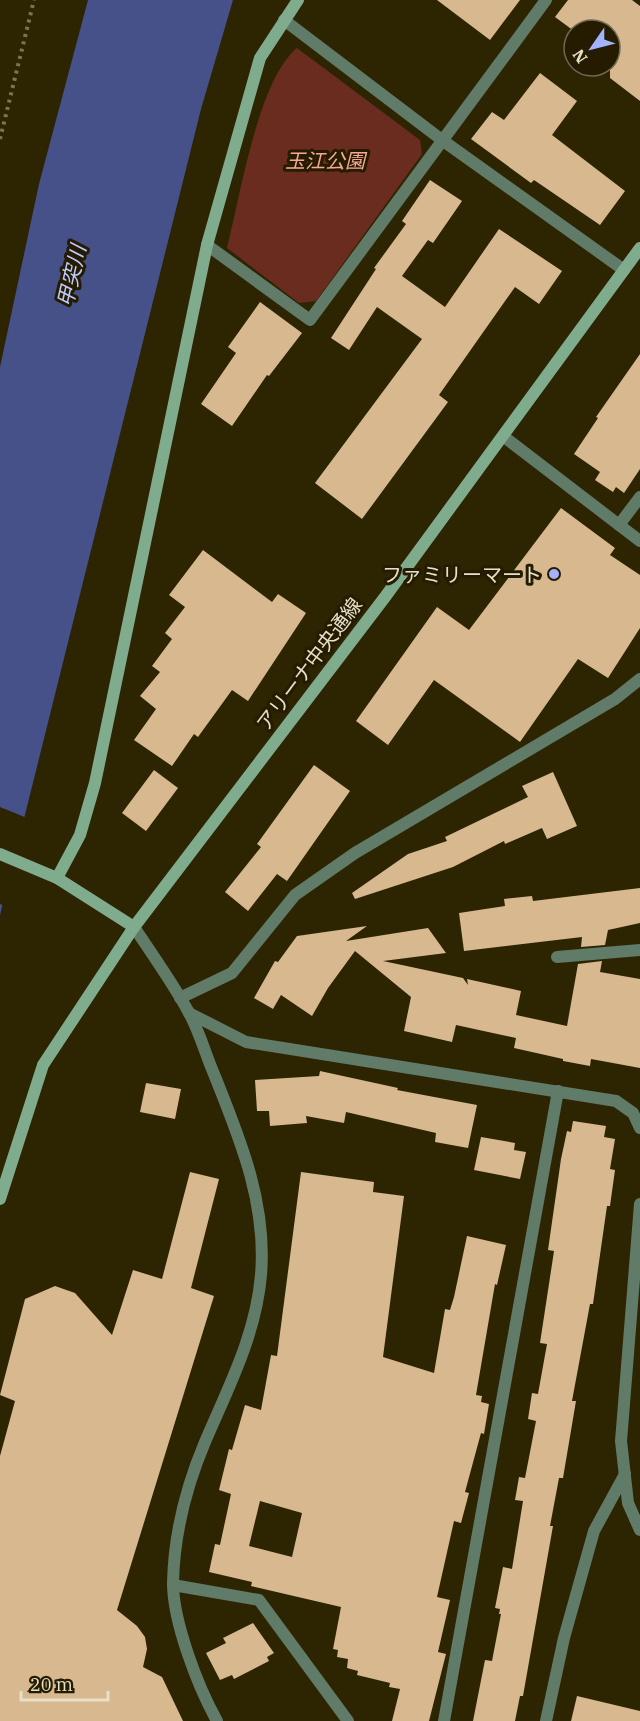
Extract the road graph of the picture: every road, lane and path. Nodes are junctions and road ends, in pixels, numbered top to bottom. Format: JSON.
{"nodes":[{"id":1,"x":34,"y":0,"type":"edge"},
{"id":2,"x":298,"y":0,"type":"edge"},
{"id":3,"x":546,"y":0,"type":"edge"},
{"id":4,"x":284,"y":20,"type":"junction"},
{"id":5,"x":1,"y":127,"type":"edge"},
{"id":6,"x":0,"y":139,"type":"edge"},
{"id":7,"x":442,"y":140,"type":"junction"},
{"id":8,"x":207,"y":245,"type":"junction"},
{"id":9,"x":640,"y":248,"type":"edge"},
{"id":10,"x":624,"y":270,"type":"junction"},
{"id":11,"x":503,"y":436,"type":"junction"},
{"id":12,"x":640,"y":497,"type":"edge"},
{"id":13,"x":619,"y":525,"type":"junction"},
{"id":14,"x":640,"y":541,"type":"edge"},
{"id":15,"x":640,"y":679,"type":"edge"},
{"id":16,"x":0,"y":855,"type":"edge"},
{"id":17,"x":53,"y":876,"type":"junction"},
{"id":18,"x":134,"y":927,"type":"junction"},
{"id":19,"x":640,"y":950,"type":"edge"},
{"id":20,"x":557,"y":957,"type":"dead end"},
{"id":21,"x":180,"y":998,"type":"junction"},
{"id":22,"x":189,"y":1013,"type":"junction"},
{"id":23,"x":558,"y":1091,"type":"junction"},
{"id":24,"x":639,"y":1122,"type":"edge"},
{"id":25,"x":0,"y":1199,"type":"edge"},
{"id":26,"x":640,"y":1204,"type":"edge"},
{"id":27,"x":638,"y":1243,"type":"edge"},
{"id":28,"x":625,"y":1474,"type":"junction"},
{"id":29,"x":640,"y":1530,"type":"edge"},
{"id":30,"x":173,"y":1585,"type":"junction"},
{"id":31,"x":217,"y":1721,"type":"edge"},
{"id":32,"x":348,"y":1721,"type":"edge"},
{"id":33,"x":444,"y":1721,"type":"edge"},
{"id":34,"x":546,"y":1721,"type":"edge"}],
"edges":[{"from":1,"to":5,"type":"path"},
{"from":2,"to":4,"type":"street"},
{"from":3,"to":7,"type":"street"},
{"from":4,"to":7,"type":"street"},
{"from":4,"to":8,"type":"street"},
{"from":5,"to":6,"type":"path"},
{"from":7,"to":8,"type":"street"},
{"from":7,"to":10,"type":"street"},
{"from":8,"to":17,"type":"street"},
{"from":9,"to":10,"type":"street","name":"アリーナ中央通線"},
{"from":10,"to":11,"type":"street","name":"アリーナ中央通線"},
{"from":11,"to":13,"type":"street"},
{"from":11,"to":18,"type":"street","name":"アリーナ中央通線"},
{"from":12,"to":13,"type":"street"},
{"from":13,"to":14,"type":"street"},
{"from":15,"to":21,"type":"street"},
{"from":16,"to":17,"type":"street"},
{"from":17,"to":18,"type":"street"},
{"from":18,"to":21,"type":"street"},
{"from":18,"to":25,"type":"street","name":"アリーナ中央通線"},
{"from":19,"to":20,"type":"street"},
{"from":21,"to":22,"type":"street"},
{"from":22,"to":23,"type":"street"},
{"from":22,"to":30,"type":"street"},
{"from":23,"to":24,"type":"street"},
{"from":23,"to":33,"type":"street"},
{"from":26,"to":27,"type":"street"},
{"from":27,"to":28,"type":"street"},
{"from":28,"to":29,"type":"street"},
{"from":28,"to":34,"type":"street"},
{"from":30,"to":31,"type":"street"},
{"from":30,"to":32,"type":"street"}]}
